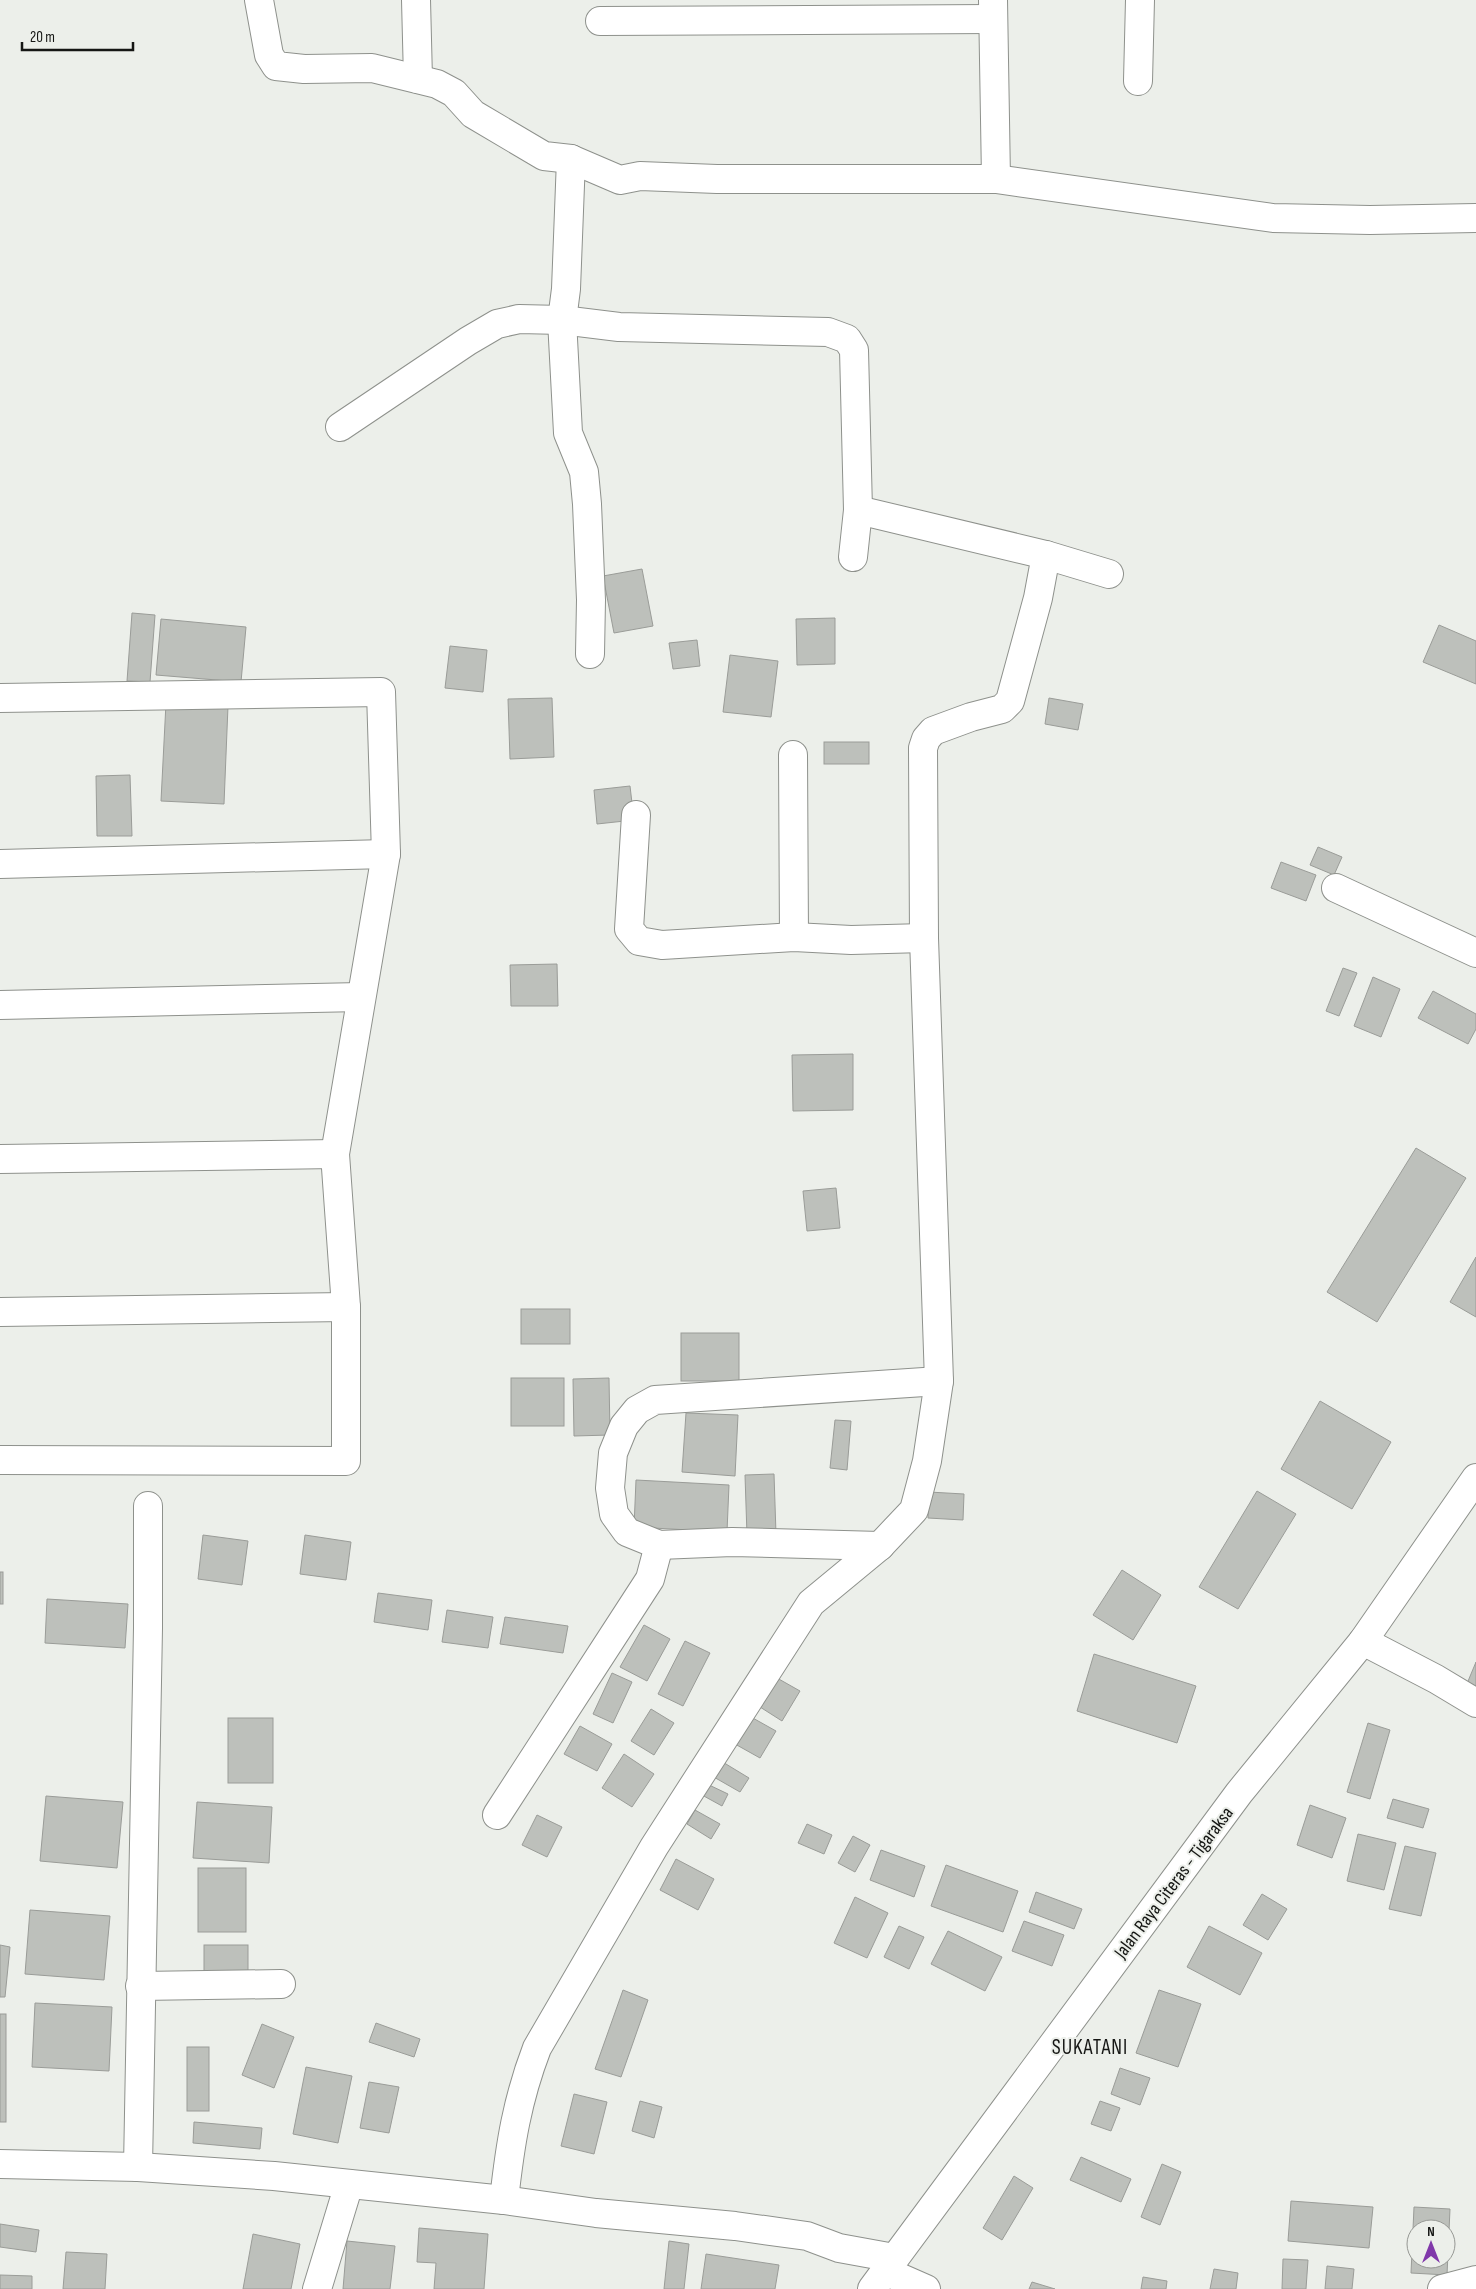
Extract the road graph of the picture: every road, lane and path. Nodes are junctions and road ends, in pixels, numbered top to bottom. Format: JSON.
{"nodes":[{"id":1,"x":259,"y":0,"type":"edge"},
{"id":2,"x":416,"y":0,"type":"edge"},
{"id":3,"x":1140,"y":0,"type":"edge"},
{"id":4,"x":993,"y":10,"type":"edge"},
{"id":5,"x":600,"y":21,"type":"dead end"},
{"id":6,"x":418,"y":79,"type":"junction"},
{"id":7,"x":1138,"y":81,"type":"dead end"},
{"id":8,"x":571,"y":159,"type":"junction"},
{"id":9,"x":996,"y":178,"type":"junction"},
{"id":10,"x":1476,"y":218,"type":"edge"},
{"id":11,"x":562,"y":320,"type":"junction"},
{"id":12,"x":340,"y":427,"type":"dead end"},
{"id":13,"x":858,"y":510,"type":"junction"},
{"id":14,"x":1046,"y":554,"type":"junction"},
{"id":15,"x":853,"y":557,"type":"dead end"},
{"id":16,"x":1109,"y":574,"type":"dead end"},
{"id":17,"x":590,"y":654,"type":"dead end"},
{"id":18,"x":0,"y":698,"type":"edge"},
{"id":19,"x":793,"y":755,"type":"dead end"},
{"id":20,"x":636,"y":815,"type":"dead end"},
{"id":21,"x":386,"y":854,"type":"junction"},
{"id":22,"x":0,"y":864,"type":"edge"},
{"id":23,"x":1336,"y":888,"type":"dead end"},
{"id":24,"x":794,"y":937,"type":"junction"},
{"id":25,"x":924,"y":938,"type":"junction"},
{"id":26,"x":1476,"y":953,"type":"edge"},
{"id":27,"x":361,"y":997,"type":"junction"},
{"id":28,"x":0,"y":1005,"type":"edge"},
{"id":29,"x":334,"y":1154,"type":"junction"},
{"id":30,"x":0,"y":1159,"type":"edge"},
{"id":31,"x":346,"y":1307,"type":"junction"},
{"id":32,"x":0,"y":1312,"type":"edge"},
{"id":33,"x":939,"y":1381,"type":"junction"},
{"id":34,"x":0,"y":1460,"type":"edge"},
{"id":35,"x":1476,"y":1478,"type":"edge"},
{"id":36,"x":148,"y":1506,"type":"dead end"},
{"id":37,"x":659,"y":1545,"type":"junction"},
{"id":38,"x":880,"y":1546,"type":"junction"},
{"id":39,"x":1363,"y":1641,"type":"junction"},
{"id":40,"x":1476,"y":1703,"type":"edge"},
{"id":41,"x":497,"y":1815,"type":"dead end"},
{"id":42,"x":282,"y":1984,"type":"dead end"},
{"id":43,"x":140,"y":1986,"type":"junction"},
{"id":44,"x":0,"y":2164,"type":"edge"},
{"id":45,"x":138,"y":2167,"type":"junction"},
{"id":46,"x":349,"y":2184,"type":"junction"},
{"id":47,"x":504,"y":2200,"type":"junction"},
{"id":48,"x":884,"y":2273,"type":"edge"},
{"id":49,"x":1476,"y":2280,"type":"edge"},
{"id":50,"x":317,"y":2289,"type":"edge"},
{"id":51,"x":926,"y":2289,"type":"edge"},
{"id":52,"x":1442,"y":2289,"type":"edge"}],
"edges":[{"from":1,"to":6,"type":"street"},
{"from":2,"to":6,"type":"street"},
{"from":3,"to":7,"type":"street"},
{"from":4,"to":5,"type":"street"},
{"from":4,"to":9,"type":"street"},
{"from":6,"to":8,"type":"street"},
{"from":8,"to":9,"type":"street"},
{"from":8,"to":11,"type":"street"},
{"from":9,"to":10,"type":"street"},
{"from":11,"to":12,"type":"street"},
{"from":11,"to":13,"type":"street"},
{"from":11,"to":17,"type":"street"},
{"from":13,"to":14,"type":"street"},
{"from":13,"to":15,"type":"street"},
{"from":14,"to":16,"type":"street"},
{"from":14,"to":25,"type":"street"},
{"from":18,"to":21,"type":"street"},
{"from":19,"to":24,"type":"street"},
{"from":20,"to":24,"type":"street"},
{"from":21,"to":22,"type":"street"},
{"from":21,"to":27,"type":"street"},
{"from":23,"to":26,"type":"street"},
{"from":24,"to":25,"type":"street"},
{"from":25,"to":33,"type":"street"},
{"from":27,"to":28,"type":"street"},
{"from":27,"to":29,"type":"street"},
{"from":29,"to":30,"type":"street"},
{"from":29,"to":31,"type":"street"},
{"from":31,"to":32,"type":"street"},
{"from":31,"to":34,"type":"street"},
{"from":33,"to":37,"type":"street"},
{"from":33,"to":38,"type":"street"},
{"from":35,"to":39,"type":"street","name":"Jalan Raya Citeras - Tigaraksa"},
{"from":36,"to":43,"type":"street"},
{"from":37,"to":38,"type":"street"},
{"from":37,"to":41,"type":"street"},
{"from":38,"to":47,"type":"street"},
{"from":39,"to":40,"type":"street"},
{"from":39,"to":48,"type":"street","name":"Jalan Raya Citeras - Tigaraksa"},
{"from":42,"to":43,"type":"street"},
{"from":43,"to":45,"type":"street"},
{"from":44,"to":45,"type":"street"},
{"from":45,"to":46,"type":"street"},
{"from":46,"to":47,"type":"street"},
{"from":46,"to":50,"type":"street"},
{"from":47,"to":48,"type":"street"},
{"from":48,"to":51,"type":"street"},
{"from":49,"to":52,"type":"street"}]}
